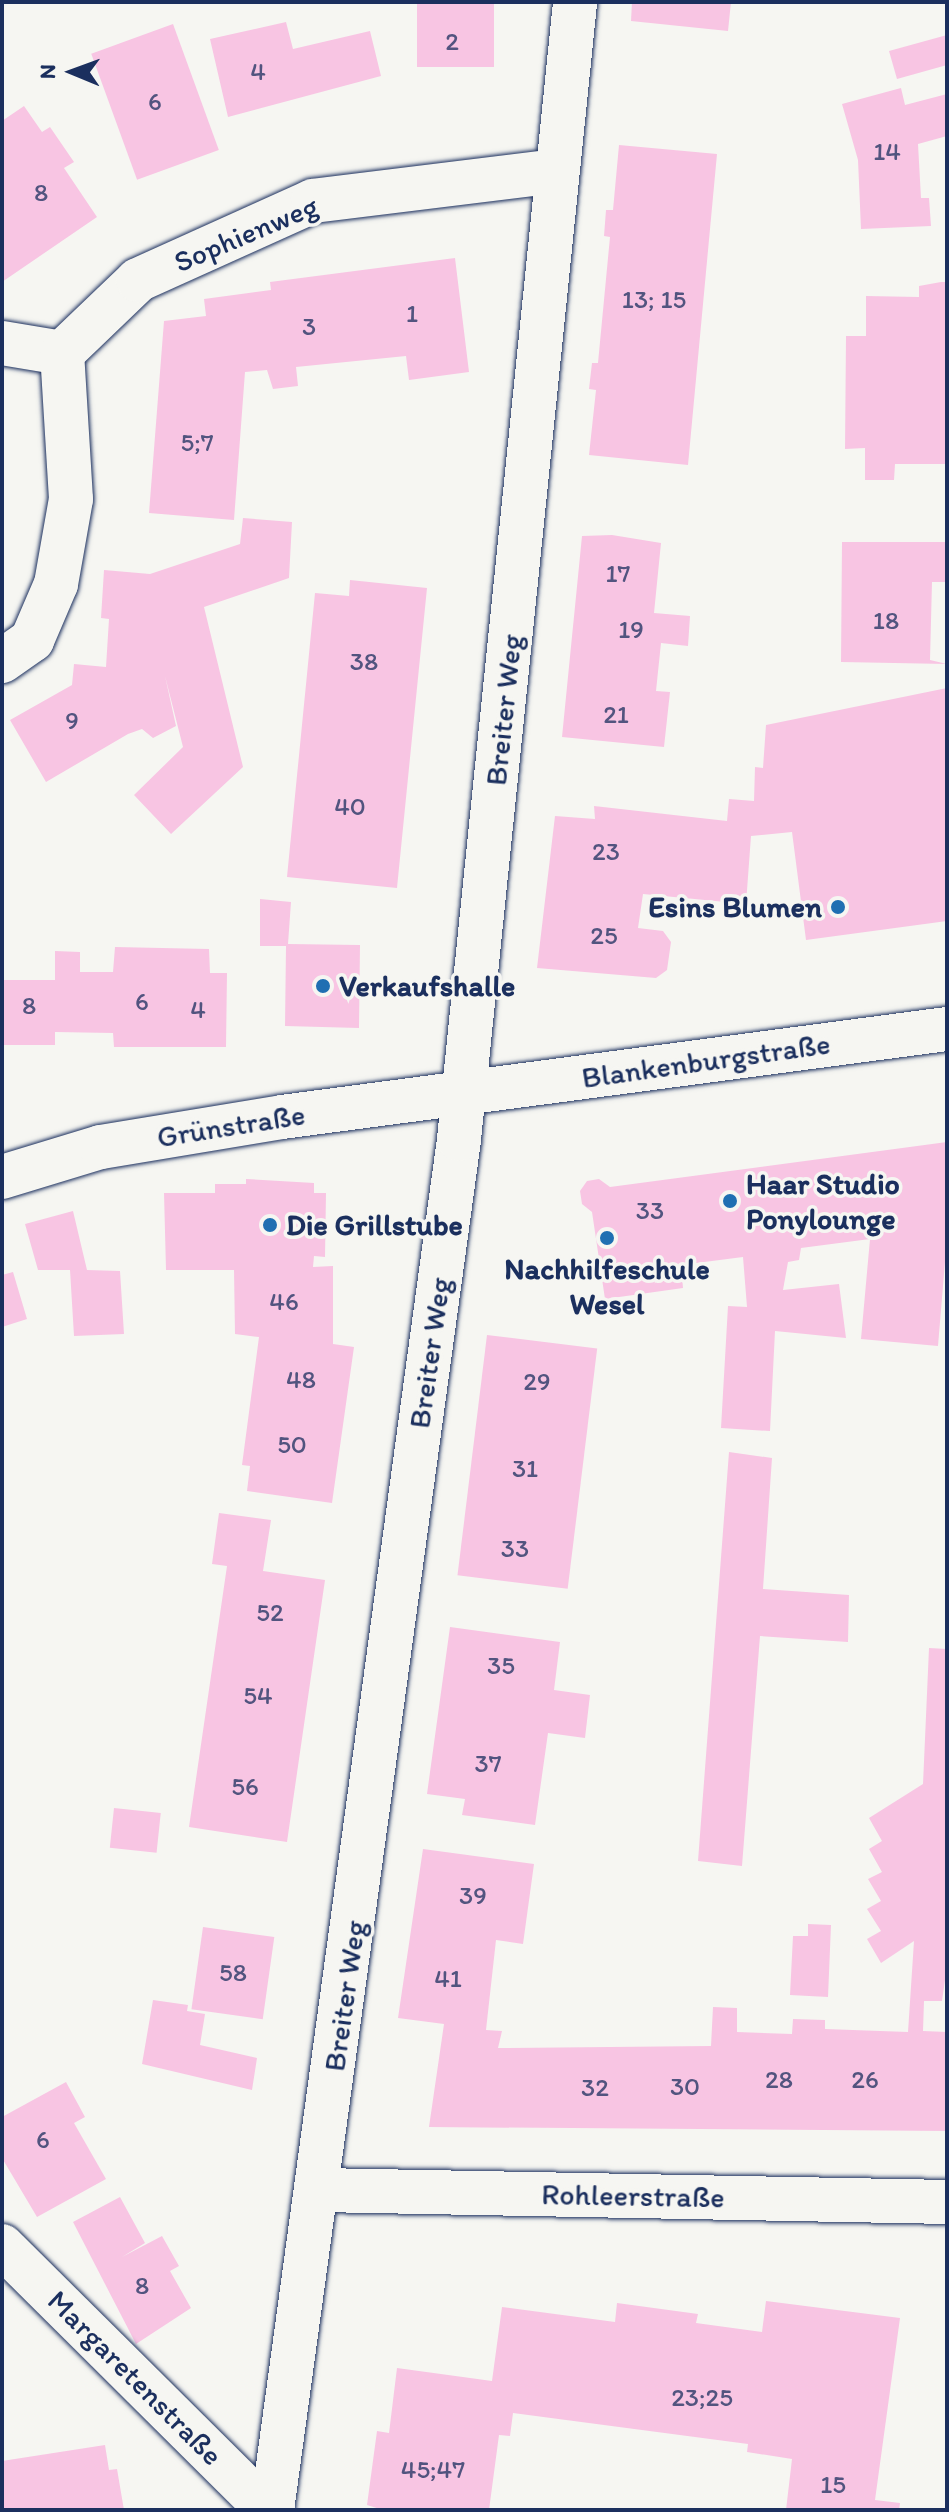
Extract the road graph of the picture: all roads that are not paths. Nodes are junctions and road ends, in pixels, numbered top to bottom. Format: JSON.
{"nodes":[{"id":1,"x":575,"y":2,"type":"edge"},
{"id":2,"x":556,"y":171,"type":"junction"},
{"id":3,"x":2,"y":343,"type":"edge"},
{"id":4,"x":62,"y":353,"type":"junction"},
{"id":5,"x":2,"y":661,"type":"edge"},
{"id":6,"x":947,"y":1029,"type":"edge"},
{"id":7,"x":464,"y":1093,"type":"junction"},
{"id":8,"x":2,"y":1177,"type":"edge"},
{"id":9,"x":319,"y":2190,"type":"junction"},
{"id":10,"x":947,"y":2202,"type":"edge"},
{"id":11,"x":2,"y":2246,"type":"edge"},
{"id":12,"x":270,"y":2510,"type":"edge"}],
"edges":[{"from":1,"to":2,"type":"street","name":"Breiter Weg"},
{"from":2,"to":4,"type":"street","name":"Sophienweg"},
{"from":2,"to":7,"type":"street","name":"Breiter Weg"},
{"from":3,"to":4,"type":"street"},
{"from":4,"to":5,"type":"street"},
{"from":6,"to":7,"type":"street","name":"Blankenburgstraße"},
{"from":7,"to":8,"type":"street","name":"Grünstraße"},
{"from":7,"to":9,"type":"street","name":"Breiter Weg"},
{"from":9,"to":10,"type":"street","name":"Rohleerstraße"},
{"from":9,"to":12,"type":"street","name":"Breiter Weg"},
{"from":11,"to":12,"type":"street","name":"Margaretenstraße"}]}
